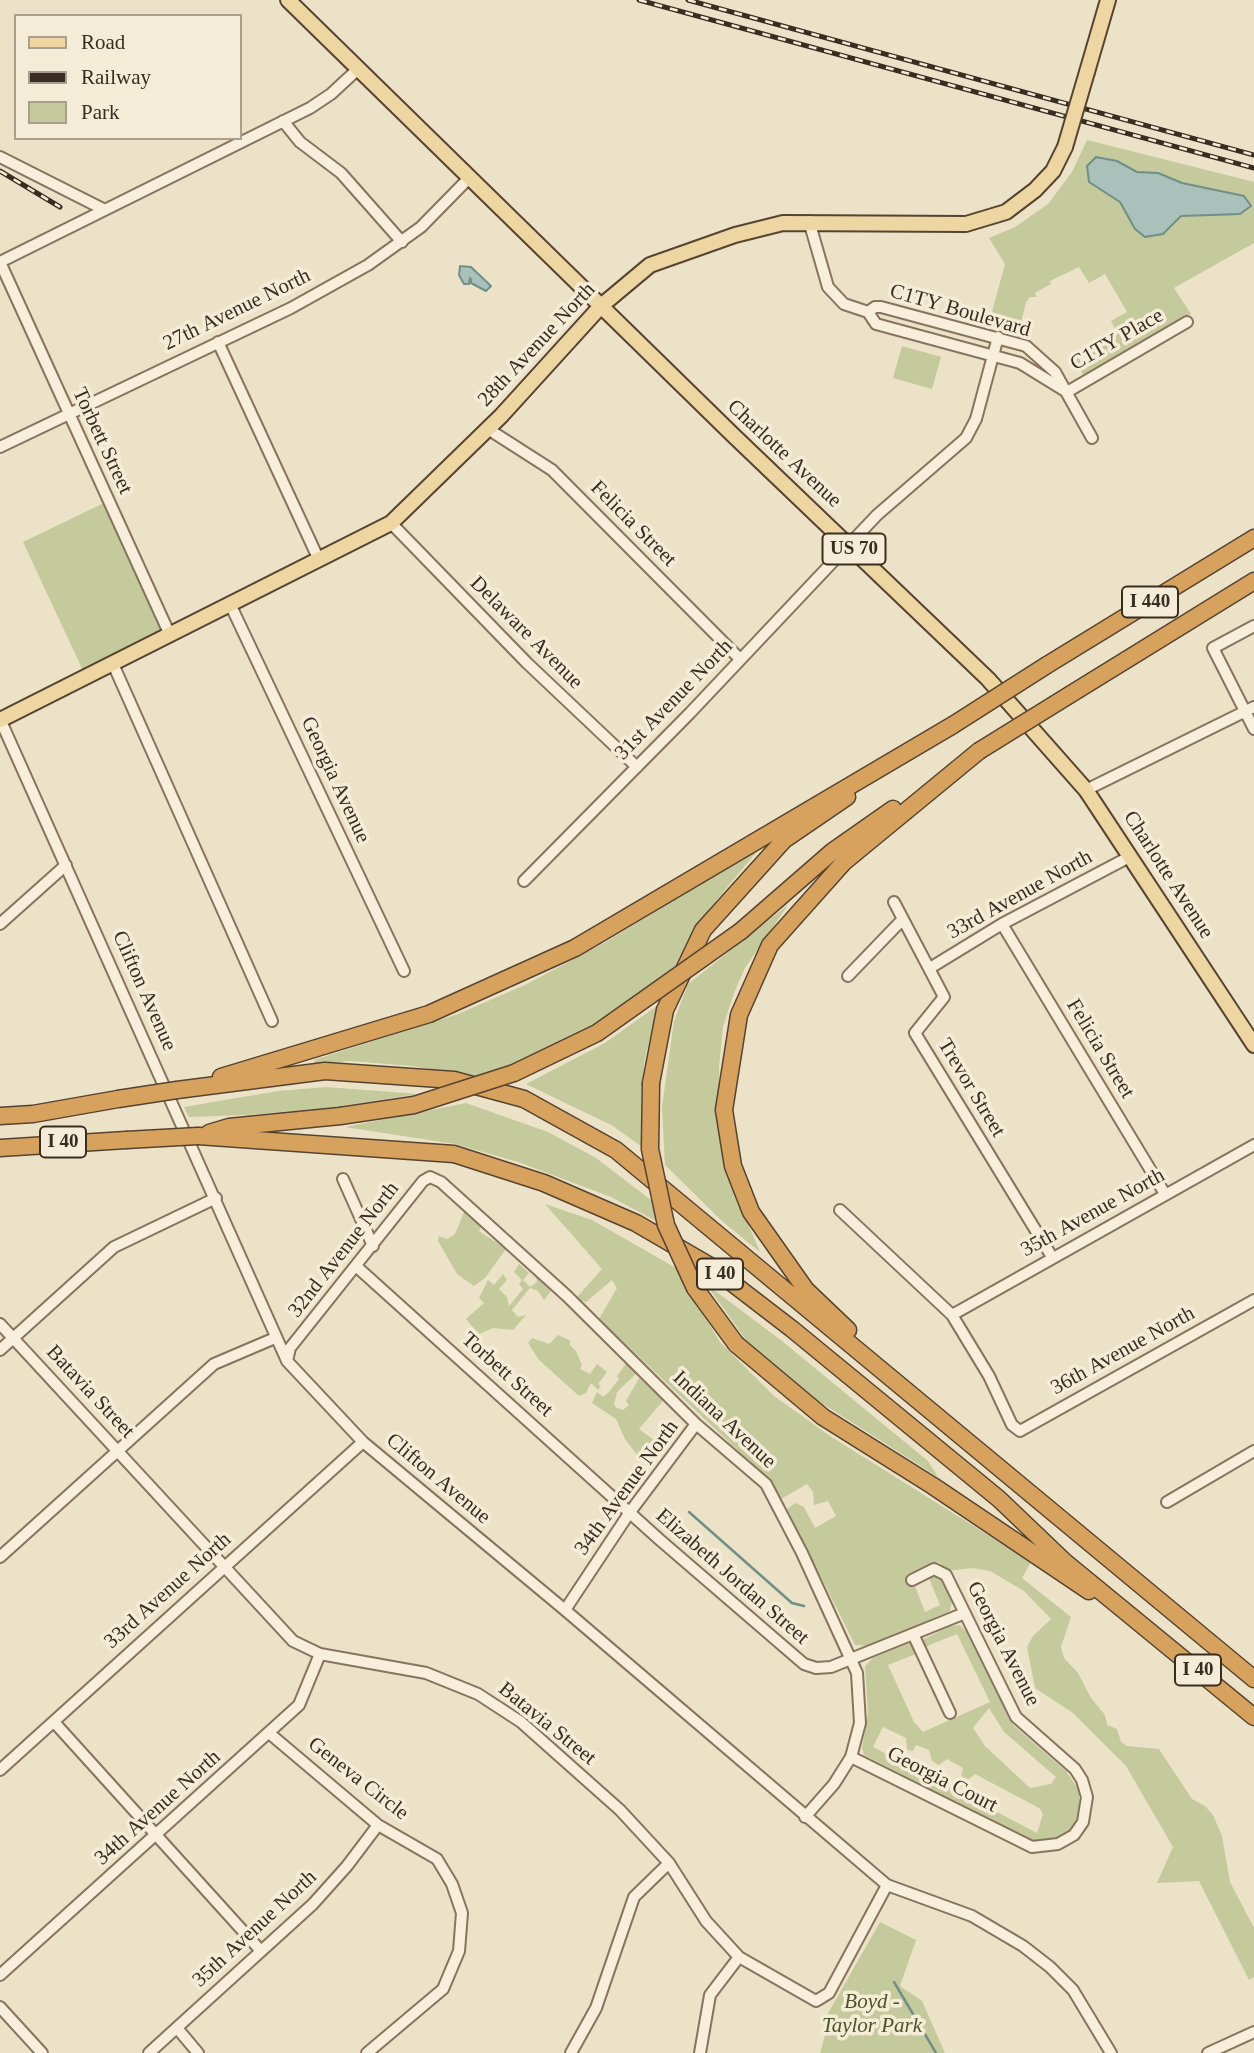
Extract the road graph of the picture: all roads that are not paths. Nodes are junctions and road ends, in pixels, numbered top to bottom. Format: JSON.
{"nodes":[{"id":1,"x":288,"y":0,"type":"edge"},
{"id":2,"x":1108,"y":0,"type":"edge"},
{"id":3,"x":358,"y":69,"type":"junction"},
{"id":4,"x":282,"y":121,"type":"junction"},
{"id":5,"x":0,"y":157,"type":"edge"},
{"id":6,"x":470,"y":177,"type":"junction"},
{"id":7,"x":103,"y":209,"type":"junction"},
{"id":8,"x":808,"y":221,"type":"junction"},
{"id":9,"x":402,"y":242,"type":"junction"},
{"id":10,"x":0,"y":262,"type":"edge"},
{"id":11,"x":601,"y":306,"type":"junction"},
{"id":12,"x":868,"y":312,"type":"junction"},
{"id":13,"x":1187,"y":322,"type":"dead end"},
{"id":14,"x":998,"y":337,"type":"junction"},
{"id":15,"x":218,"y":342,"type":"junction"},
{"id":16,"x":993,"y":355,"type":"junction"},
{"id":17,"x":1067,"y":392,"type":"junction"},
{"id":18,"x":68,"y":415,"type":"junction"},
{"id":19,"x":488,"y":429,"type":"junction"},
{"id":20,"x":1092,"y":438,"type":"dead end"},
{"id":21,"x":0,"y":447,"type":"edge"},
{"id":22,"x":391,"y":523,"type":"junction"},
{"id":23,"x":1254,"y":538,"type":"edge"},
{"id":24,"x":849,"y":544,"type":"junction"},
{"id":25,"x":319,"y":559,"type":"junction"},
{"id":26,"x":1254,"y":581,"type":"edge"},
{"id":27,"x":230,"y":604,"type":"junction"},
{"id":28,"x":1254,"y":626,"type":"edge"},
{"id":29,"x":170,"y":635,"type":"junction"},
{"id":30,"x":740,"y":659,"type":"junction"},
{"id":31,"x":113,"y":664,"type":"junction"},
{"id":32,"x":1250,"y":709,"type":"edge"},
{"id":33,"x":0,"y":720,"type":"edge"},
{"id":34,"x":953,"y":724,"type":"junction"},
{"id":35,"x":1254,"y":729,"type":"edge"},
{"id":36,"x":979,"y":751,"type":"junction"},
{"id":37,"x":637,"y":767,"type":"junction"},
{"id":38,"x":1086,"y":790,"type":"junction"},
{"id":39,"x":1130,"y":856,"type":"junction"},
{"id":40,"x":66,"y":865,"type":"junction"},
{"id":41,"x":524,"y":881,"type":"dead end"},
{"id":42,"x":894,"y":902,"type":"dead end"},
{"id":43,"x":902,"y":920,"type":"junction"},
{"id":44,"x":0,"y":924,"type":"edge"},
{"id":45,"x":1002,"y":924,"type":"junction"},
{"id":46,"x":930,"y":968,"type":"junction"},
{"id":47,"x":404,"y":971,"type":"dead end"},
{"id":48,"x":848,"y":976,"type":"dead end"},
{"id":49,"x":272,"y":1021,"type":"dead end"},
{"id":50,"x":1253,"y":1042,"type":"edge"},
{"id":51,"x":177,"y":1090,"type":"junction"},
{"id":52,"x":0,"y":1116,"type":"edge"},
{"id":53,"x":199,"y":1136,"type":"junction"},
{"id":54,"x":1254,"y":1145,"type":"edge"},
{"id":55,"x":0,"y":1148,"type":"edge"},
{"id":56,"x":343,"y":1179,"type":"dead end"},
{"id":57,"x":441,"y":1182,"type":"joint"},
{"id":58,"x":1165,"y":1194,"type":"junction"},
{"id":59,"x":216,"y":1198,"type":"junction"},
{"id":60,"x":841,"y":1210,"type":"dead end"},
{"id":61,"x":373,"y":1246,"type":"junction"},
{"id":62,"x":1052,"y":1257,"type":"junction"},
{"id":63,"x":358,"y":1266,"type":"junction"},
{"id":64,"x":1254,"y":1300,"type":"edge"},
{"id":65,"x":952,"y":1315,"type":"junction"},
{"id":66,"x":0,"y":1324,"type":"edge"},
{"id":67,"x":13,"y":1338,"type":"junction"},
{"id":68,"x":275,"y":1338,"type":"junction"},
{"id":69,"x":0,"y":1350,"type":"edge"},
{"id":70,"x":287,"y":1361,"type":"junction"},
{"id":71,"x":941,"y":1419,"type":"junction"},
{"id":72,"x":696,"y":1424,"type":"junction"},
{"id":73,"x":363,"y":1442,"type":"junction"},
{"id":74,"x":119,"y":1451,"type":"junction"},
{"id":75,"x":1254,"y":1451,"type":"edge"},
{"id":76,"x":1167,"y":1502,"type":"dead end"},
{"id":77,"x":630,"y":1512,"type":"junction"},
{"id":78,"x":0,"y":1558,"type":"edge"},
{"id":79,"x":223,"y":1567,"type":"junction"},
{"id":80,"x":912,"y":1580,"type":"dead end"},
{"id":81,"x":565,"y":1610,"type":"junction"},
{"id":82,"x":965,"y":1613,"type":"junction"},
{"id":83,"x":1143,"y":1623,"type":"junction"},
{"id":84,"x":913,"y":1634,"type":"junction"},
{"id":85,"x":320,"y":1654,"type":"junction"},
{"id":86,"x":852,"y":1659,"type":"junction"},
{"id":87,"x":1254,"y":1679,"type":"edge"},
{"id":88,"x":950,"y":1713,"type":"dead end"},
{"id":89,"x":1254,"y":1717,"type":"edge"},
{"id":90,"x":54,"y":1722,"type":"junction"},
{"id":91,"x":269,"y":1733,"type":"junction"},
{"id":92,"x":851,"y":1757,"type":"junction"},
{"id":93,"x":0,"y":1770,"type":"edge"},
{"id":94,"x":805,"y":1817,"type":"junction"},
{"id":95,"x":378,"y":1825,"type":"junction"},
{"id":96,"x":1082,"y":1825,"type":"joint"},
{"id":97,"x":158,"y":1836,"type":"junction"},
{"id":98,"x":669,"y":1863,"type":"junction"},
{"id":99,"x":887,"y":1885,"type":"junction"},
{"id":100,"x":261,"y":1951,"type":"junction"},
{"id":101,"x":740,"y":1957,"type":"junction"},
{"id":102,"x":0,"y":1975,"type":"edge"},
{"id":103,"x":0,"y":2007,"type":"edge"},
{"id":104,"x":177,"y":2028,"type":"junction"},
{"id":105,"x":1254,"y":2032,"type":"edge"},
{"id":106,"x":42,"y":2053,"type":"edge"},
{"id":107,"x":149,"y":2053,"type":"edge"},
{"id":108,"x":198,"y":2053,"type":"edge"},
{"id":109,"x":367,"y":2053,"type":"edge"},
{"id":110,"x":571,"y":2053,"type":"edge"},
{"id":111,"x":700,"y":2053,"type":"edge"},
{"id":112,"x":1111,"y":2053,"type":"edge"},
{"id":113,"x":1208,"y":2053,"type":"edge"}],
"edges":[{"from":1,"to":3,"type":"main road","name":"Charlotte Avenue","number":"US 70"},
{"from":2,"to":8,"type":"main road","name":"28th Avenue North","bridge":true},
{"from":3,"to":4,"type":"street"},
{"from":3,"to":6,"type":"main road","name":"Charlotte Avenue","number":"US 70"},
{"from":4,"to":7,"type":"street"},
{"from":4,"to":9,"type":"street"},
{"from":5,"to":7,"type":"street"},
{"from":6,"to":9,"type":"street","name":"27th Avenue North"},
{"from":6,"to":11,"type":"main road","name":"Charlotte Avenue","number":"US 70"},
{"from":7,"to":10,"type":"street"},
{"from":8,"to":11,"type":"main road","name":"28th Avenue North"},
{"from":8,"to":12,"type":"street","name":"C1TY Boulevard"},
{"from":9,"to":15,"type":"street","name":"27th Avenue North"},
{"from":10,"to":18,"type":"street","name":"Torbett Street"},
{"from":11,"to":19,"type":"main road","name":"28th Avenue North"},
{"from":11,"to":24,"type":"main road","name":"Charlotte Avenue","number":"US 70"},
{"from":12,"to":14,"type":"street","name":"C1TY Boulevard"},
{"from":12,"to":16,"type":"street","name":"C1TY Boulevard"},
{"from":13,"to":17,"type":"street","name":"C1TY Place"},
{"from":14,"to":16,"type":"street","name":"31st Avenue North"},
{"from":14,"to":17,"type":"street","name":"C1TY Boulevard"},
{"from":15,"to":18,"type":"street","name":"27th Avenue North"},
{"from":15,"to":25,"type":"street"},
{"from":16,"to":17,"type":"street","name":"C1TY Boulevard"},
{"from":16,"to":24,"type":"street","name":"31st Avenue North"},
{"from":17,"to":20,"type":"street","name":"C1TY Boulevard"},
{"from":18,"to":21,"type":"street","name":"27th Avenue North"},
{"from":18,"to":29,"type":"street","name":"Torbett Street"},
{"from":19,"to":22,"type":"main road","name":"28th Avenue North"},
{"from":19,"to":30,"type":"street","name":"Felicia Street"},
{"from":22,"to":25,"type":"main road","name":"28th Avenue North"},
{"from":22,"to":37,"type":"street","name":"Delaware Avenue"},
{"from":23,"to":34,"type":"highway","number":"I 440","bridge":true},
{"from":24,"to":30,"type":"street","name":"31st Avenue North"},
{"from":24,"to":38,"type":"main road","name":"Charlotte Avenue","number":"US 70"},
{"from":25,"to":27,"type":"main road","name":"28th Avenue North"},
{"from":26,"to":36,"type":"highway","number":"I 440","bridge":true},
{"from":27,"to":29,"type":"main road","name":"28th Avenue North"},
{"from":27,"to":47,"type":"street","name":"Georgia Avenue"},
{"from":28,"to":32,"type":"street"},
{"from":29,"to":31,"type":"main road","name":"28th Avenue North"},
{"from":30,"to":37,"type":"street","name":"31st Avenue North"},
{"from":31,"to":33,"type":"main road","name":"28th Avenue North"},
{"from":31,"to":49,"type":"street"},
{"from":32,"to":35,"type":"street"},
{"from":32,"to":38,"type":"street"},
{"from":33,"to":40,"type":"street","name":"Clifton Avenue"},
{"from":34,"to":51,"type":"highway"},
{"from":34,"to":83,"type":"highway","bridge":true},
{"from":36,"to":53,"type":"highway","bridge":true},
{"from":36,"to":71,"type":"highway"},
{"from":37,"to":41,"type":"street","name":"31st Avenue North"},
{"from":38,"to":39,"type":"main road","name":"Charlotte Avenue","number":"US 70"},
{"from":39,"to":45,"type":"street","name":"33rd Avenue North"},
{"from":39,"to":50,"type":"main road","name":"Charlotte Avenue","number":"US 70"},
{"from":40,"to":44,"type":"street"},
{"from":40,"to":59,"type":"street","name":"Clifton Avenue"},
{"from":42,"to":43,"type":"street","name":"Trevor Street"},
{"from":43,"to":46,"type":"street","name":"Trevor Street"},
{"from":43,"to":48,"type":"street"},
{"from":45,"to":46,"type":"street","name":"33rd Avenue North"},
{"from":45,"to":58,"type":"street","name":"Felicia Street"},
{"from":46,"to":62,"type":"street","name":"Trevor Street"},
{"from":51,"to":52,"type":"highway","number":"I 40","bridge":true},
{"from":51,"to":71,"type":"highway","number":"I 40"},
{"from":53,"to":55,"type":"highway","number":"I 40","bridge":true},
{"from":53,"to":83,"type":"highway","number":"I 40"},
{"from":54,"to":58,"type":"street","name":"35th Avenue North"},
{"from":56,"to":61,"type":"street"},
{"from":57,"to":61,"type":"street","name":"32nd Avenue North"},
{"from":57,"to":72,"type":"street","name":"Indiana Avenue"},
{"from":58,"to":62,"type":"street","name":"35th Avenue North"},
{"from":59,"to":67,"type":"street"},
{"from":59,"to":68,"type":"street","name":"Clifton Avenue"},
{"from":60,"to":65,"type":"street"},
{"from":61,"to":63,"type":"street","name":"32nd Avenue North"},
{"from":62,"to":65,"type":"street","name":"35th Avenue North"},
{"from":63,"to":70,"type":"street","name":"32nd Avenue North"},
{"from":63,"to":77,"type":"street","name":"Torbett Street"},
{"from":64,"to":65,"type":"street","name":"36th Avenue North"},
{"from":66,"to":67,"type":"street","name":"Batavia Street"},
{"from":67,"to":69,"type":"street"},
{"from":67,"to":74,"type":"street","name":"Batavia Street"},
{"from":68,"to":70,"type":"street","name":"Clifton Avenue"},
{"from":68,"to":74,"type":"street","name":"32nd Avenue North"},
{"from":70,"to":73,"type":"street","name":"Clifton Avenue"},
{"from":71,"to":87,"type":"highway","number":"I 40"},
{"from":72,"to":77,"type":"street","name":"34th Avenue North"},
{"from":72,"to":86,"type":"street","name":"Indiana Avenue"},
{"from":73,"to":79,"type":"street","name":"33rd Avenue North"},
{"from":73,"to":81,"type":"street","name":"Clifton Avenue"},
{"from":74,"to":78,"type":"street","name":"32nd Avenue North"},
{"from":74,"to":79,"type":"street","name":"Batavia Street"},
{"from":75,"to":76,"type":"street"},
{"from":77,"to":81,"type":"street","name":"34th Avenue North"},
{"from":77,"to":86,"type":"street","name":"Elizabeth Jordan Street"},
{"from":79,"to":85,"type":"street","name":"Batavia Street"},
{"from":79,"to":90,"type":"street","name":"33rd Avenue North"},
{"from":80,"to":82,"type":"street","name":"Georgia Avenue"},
{"from":81,"to":94,"type":"street","name":"Clifton Avenue"},
{"from":82,"to":84,"type":"street","name":"Elizabeth Jordan Street"},
{"from":82,"to":96,"type":"street","name":"Georgia Avenue"},
{"from":83,"to":89,"type":"highway","number":"I 40"},
{"from":84,"to":86,"type":"street","name":"Elizabeth Jordan Street"},
{"from":84,"to":88,"type":"street"},
{"from":85,"to":91,"type":"street","name":"34th Avenue North"},
{"from":85,"to":98,"type":"street","name":"Batavia Street"},
{"from":86,"to":92,"type":"street","name":"Indiana Avenue"},
{"from":90,"to":93,"type":"street","name":"33rd Avenue North"},
{"from":90,"to":97,"type":"street"},
{"from":91,"to":95,"type":"street","name":"Geneva Circle"},
{"from":91,"to":97,"type":"street","name":"34th Avenue North"},
{"from":92,"to":94,"type":"street"},
{"from":92,"to":96,"type":"street","name":"Georgia Court"},
{"from":94,"to":99,"type":"street","name":"Clifton Avenue"},
{"from":95,"to":100,"type":"street","name":"35th Avenue North"},
{"from":95,"to":109,"type":"street","name":"Geneva Circle"},
{"from":97,"to":100,"type":"street"},
{"from":97,"to":102,"type":"street","name":"34th Avenue North"},
{"from":98,"to":101,"type":"street","name":"Batavia Street"},
{"from":98,"to":110,"type":"street"},
{"from":99,"to":101,"type":"street","name":"Batavia Street"},
{"from":99,"to":112,"type":"street","name":"Clifton Avenue"},
{"from":100,"to":104,"type":"street","name":"35th Avenue North"},
{"from":101,"to":111,"type":"street"},
{"from":103,"to":106,"type":"street"},
{"from":104,"to":107,"type":"street","name":"35th Avenue North"},
{"from":104,"to":108,"type":"street"},
{"from":105,"to":113,"type":"street"}]}
